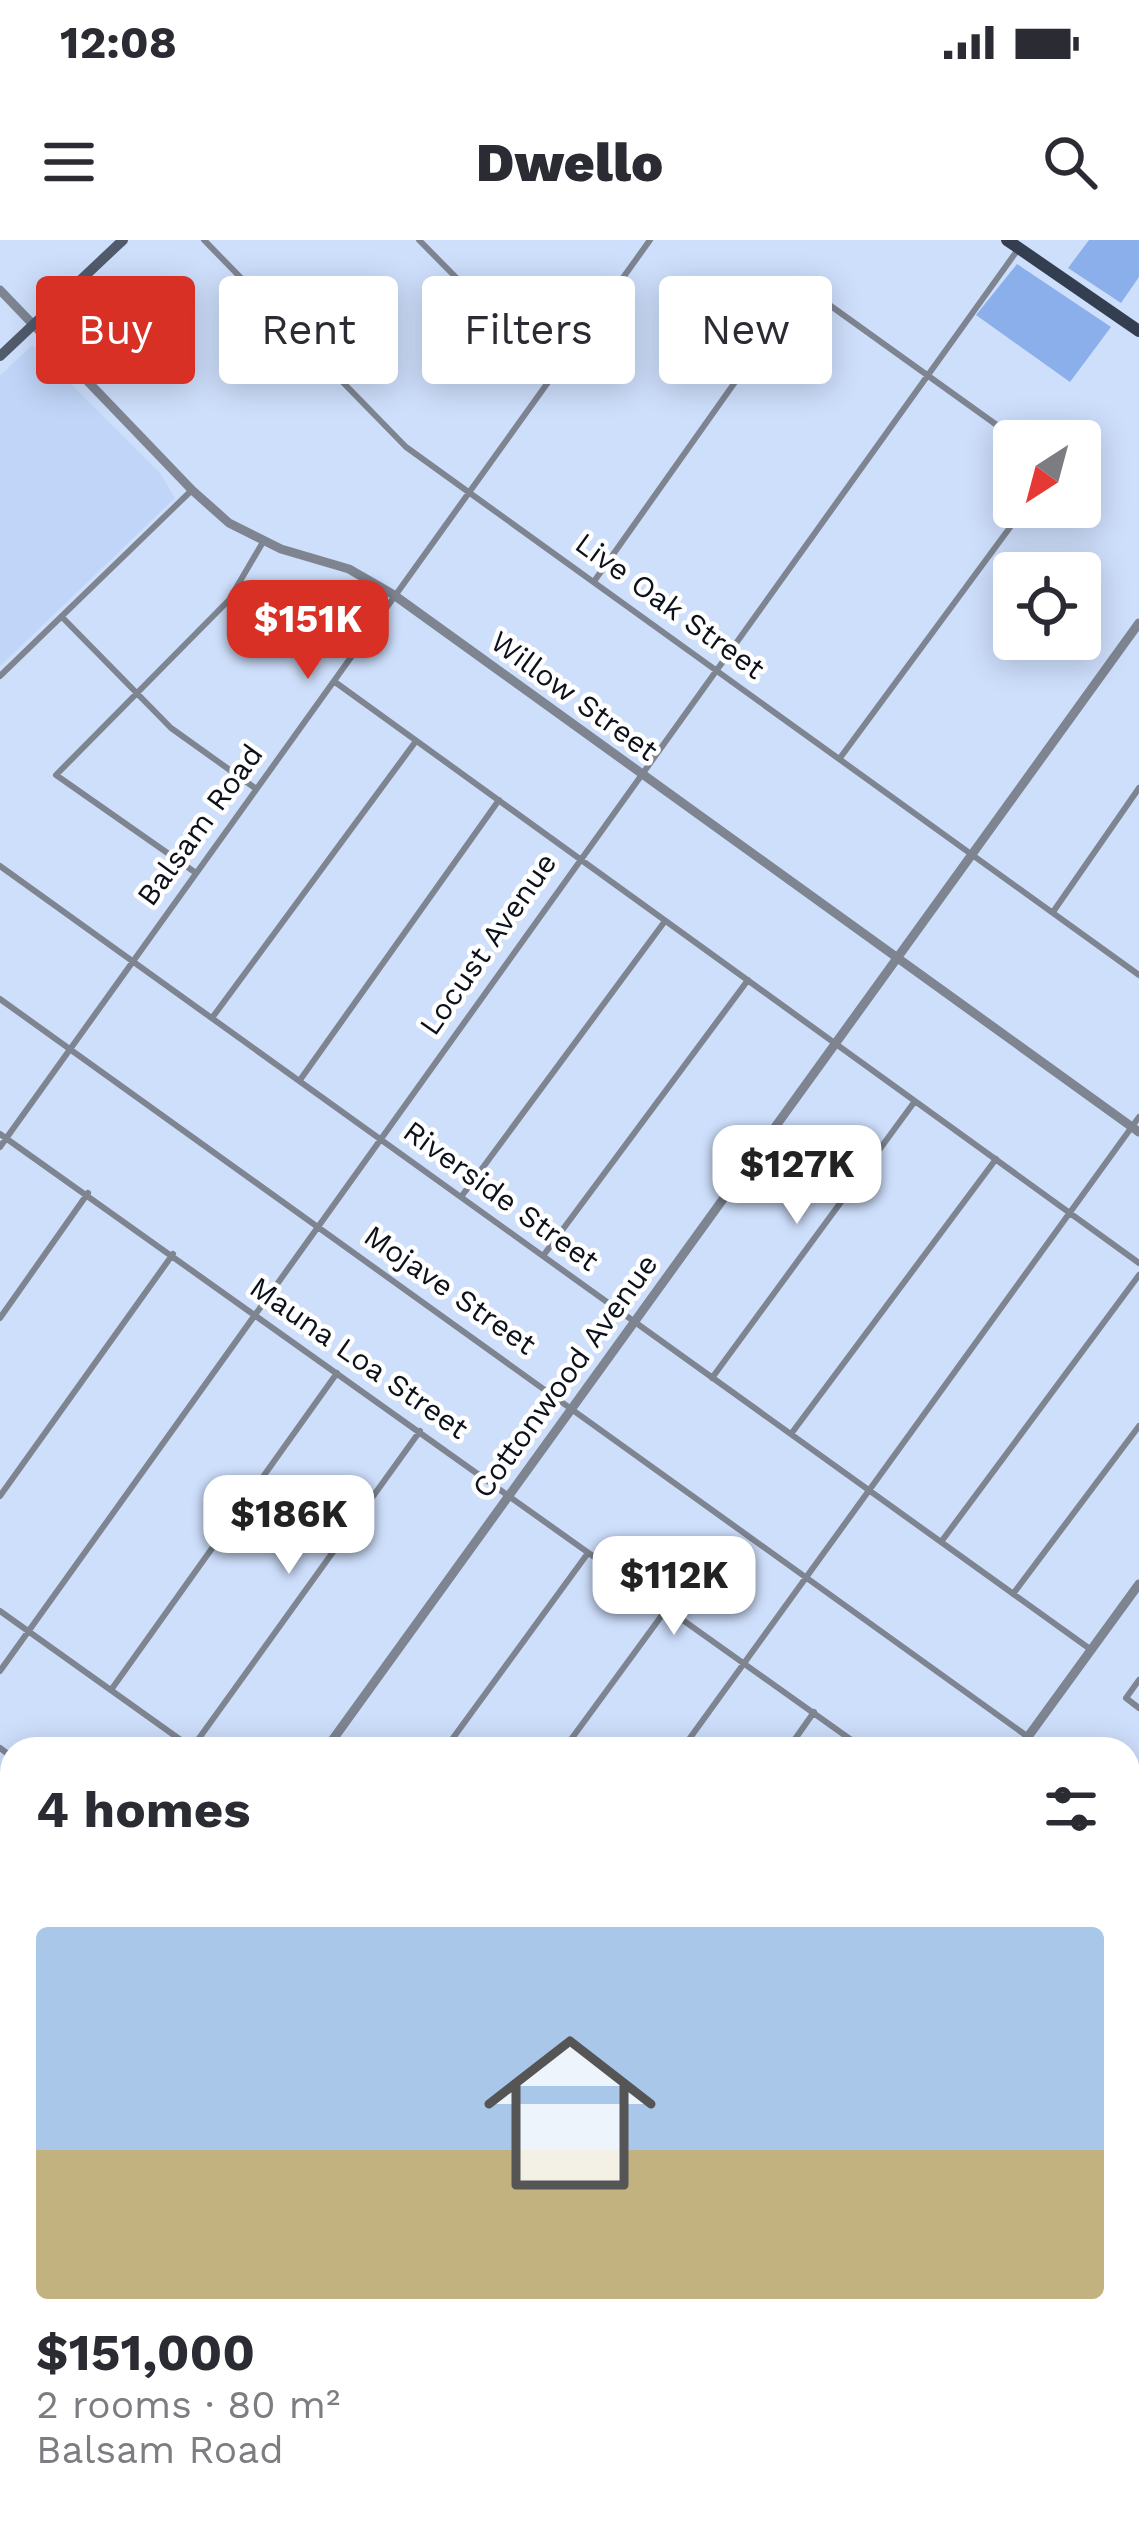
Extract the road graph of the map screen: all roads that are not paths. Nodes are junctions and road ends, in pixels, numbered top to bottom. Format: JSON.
{"nodes":[{"id":1,"x":123,"y":240,"type":"edge"},
{"id":2,"x":204,"y":240,"type":"edge"},
{"id":3,"x":419,"y":240,"type":"edge"},
{"id":4,"x":650,"y":240,"type":"edge"},
{"id":5,"x":1013,"y":244,"type":"edge"},
{"id":6,"x":455,"y":276,"type":"edge"},
{"id":7,"x":625,"y":276,"type":"edge"},
{"id":8,"x":0,"y":290,"type":"edge"},
{"id":9,"x":33,"y":325,"type":"junction"},
{"id":10,"x":1139,"y":331,"type":"edge"},
{"id":11,"x":0,"y":356,"type":"edge"},
{"id":12,"x":927,"y":374,"type":"junction"},
{"id":13,"x":549,"y":384,"type":"edge"},
{"id":14,"x":993,"y":422,"type":"edge"},
{"id":15,"x":192,"y":490,"type":"junction"},
{"id":16,"x":471,"y":493,"type":"junction"},
{"id":17,"x":1010,"y":528,"type":"edge"},
{"id":18,"x":263,"y":542,"type":"junction"},
{"id":19,"x":594,"y":581,"type":"junction"},
{"id":20,"x":394,"y":595,"type":"junction"},
{"id":21,"x":62,"y":617,"type":"junction"},
{"id":22,"x":1139,"y":623,"type":"edge"},
{"id":23,"x":716,"y":670,"type":"junction"},
{"id":24,"x":0,"y":676,"type":"edge"},
{"id":25,"x":334,"y":682,"type":"junction"},
{"id":26,"x":137,"y":692,"type":"junction"},
{"id":27,"x":416,"y":741,"type":"junction"},
{"id":28,"x":840,"y":758,"type":"junction"},
{"id":29,"x":640,"y":773,"type":"junction"},
{"id":30,"x":255,"y":788,"type":"junction"},
{"id":31,"x":1139,"y":788,"type":"edge"},
{"id":32,"x":499,"y":800,"type":"junction"},
{"id":33,"x":972,"y":853,"type":"junction"},
{"id":34,"x":579,"y":858,"type":"junction"},
{"id":35,"x":0,"y":866,"type":"edge"},
{"id":36,"x":196,"y":873,"type":"junction"},
{"id":37,"x":1053,"y":912,"type":"junction"},
{"id":38,"x":665,"y":920,"type":"junction"},
{"id":39,"x":897,"y":958,"type":"junction"},
{"id":40,"x":133,"y":961,"type":"junction"},
{"id":41,"x":1139,"y":962,"type":"edge"},
{"id":42,"x":1136,"y":973,"type":"edge"},
{"id":43,"x":748,"y":980,"type":"junction"},
{"id":44,"x":0,"y":998,"type":"edge"},
{"id":45,"x":212,"y":1018,"type":"junction"},
{"id":46,"x":835,"y":1043,"type":"junction"},
{"id":47,"x":71,"y":1049,"type":"junction"},
{"id":48,"x":300,"y":1080,"type":"junction"},
{"id":49,"x":915,"y":1101,"type":"junction"},
{"id":50,"x":1137,"y":1125,"type":"edge"},
{"id":51,"x":3,"y":1136,"type":"edge"},
{"id":52,"x":380,"y":1138,"type":"junction"},
{"id":53,"x":0,"y":1147,"type":"edge"},
{"id":54,"x":996,"y":1160,"type":"junction"},
{"id":55,"x":88,"y":1193,"type":"junction"},
{"id":56,"x":461,"y":1197,"type":"junction"},
{"id":57,"x":1069,"y":1212,"type":"junction"},
{"id":58,"x":317,"y":1225,"type":"junction"},
{"id":59,"x":173,"y":1254,"type":"junction"},
{"id":60,"x":544,"y":1256,"type":"junction"},
{"id":61,"x":1139,"y":1262,"type":"edge"},
{"id":62,"x":1139,"y":1275,"type":"edge"},
{"id":63,"x":254,"y":1316,"type":"junction"},
{"id":64,"x":0,"y":1318,"type":"edge"},
{"id":65,"x":634,"y":1321,"type":"junction"},
{"id":66,"x":338,"y":1373,"type":"junction"},
{"id":67,"x":712,"y":1378,"type":"junction"},
{"id":68,"x":572,"y":1406,"type":"junction"},
{"id":69,"x":1139,"y":1426,"type":"edge"},
{"id":70,"x":420,"y":1431,"type":"junction"},
{"id":71,"x":791,"y":1434,"type":"junction"},
{"id":72,"x":869,"y":1490,"type":"junction"},
{"id":73,"x":509,"y":1494,"type":"junction"},
{"id":74,"x":0,"y":1496,"type":"edge"},
{"id":75,"x":941,"y":1542,"type":"junction"},
{"id":76,"x":589,"y":1553,"type":"junction"},
{"id":77,"x":808,"y":1576,"type":"junction"},
{"id":78,"x":1139,"y":1583,"type":"edge"},
{"id":79,"x":1013,"y":1594,"type":"junction"},
{"id":80,"x":668,"y":1607,"type":"junction"},
{"id":81,"x":0,"y":1611,"type":"edge"},
{"id":82,"x":28,"y":1631,"type":"junction"},
{"id":83,"x":1090,"y":1649,"type":"junction"},
{"id":84,"x":743,"y":1662,"type":"junction"},
{"id":85,"x":0,"y":1671,"type":"edge"},
{"id":86,"x":1139,"y":1680,"type":"edge"},
{"id":87,"x":111,"y":1690,"type":"junction"},
{"id":88,"x":1139,"y":1708,"type":"edge"},
{"id":89,"x":814,"y":1712,"type":"junction"},
{"id":90,"x":1029,"y":1736,"type":"joint"},
{"id":91,"x":177,"y":1737,"type":"edge"},
{"id":92,"x":200,"y":1737,"type":"edge"},
{"id":93,"x":335,"y":1737,"type":"edge"},
{"id":94,"x":455,"y":1737,"type":"edge"},
{"id":95,"x":573,"y":1737,"type":"edge"},
{"id":96,"x":690,"y":1737,"type":"edge"},
{"id":97,"x":796,"y":1737,"type":"edge"},
{"id":98,"x":848,"y":1737,"type":"edge"}],
"edges":[{"from":1,"to":9,"type":"main road"},
{"from":2,"to":16,"type":"street","name":"Live Oak Street"},
{"from":3,"to":6,"type":"street"},
{"from":4,"to":7,"type":"street","name":"Balsam Road"},
{"from":5,"to":10,"type":"main road"},
{"from":5,"to":12,"type":"street","name":"Locust Avenue"},
{"from":8,"to":9,"type":"street","name":"Willow Street"},
{"from":9,"to":11,"type":"main road"},
{"from":9,"to":15,"type":"street","name":"Willow Street"},
{"from":12,"to":14,"type":"street"},
{"from":12,"to":19,"type":"street"},
{"from":12,"to":23,"type":"street","name":"Locust Avenue"},
{"from":13,"to":16,"type":"street","name":"Balsam Road"},
{"from":15,"to":18,"type":"street","name":"Willow Street"},
{"from":15,"to":21,"type":"street"},
{"from":16,"to":19,"type":"street","name":"Live Oak Street"},
{"from":16,"to":20,"type":"street","name":"Balsam Road"},
{"from":17,"to":28,"type":"street"},
{"from":18,"to":20,"type":"street","name":"Willow Street"},
{"from":18,"to":26,"type":"street"},
{"from":19,"to":23,"type":"street","name":"Live Oak Street"},
{"from":20,"to":25,"type":"street","name":"Balsam Road"},
{"from":20,"to":29,"type":"street","name":"Willow Street"},
{"from":21,"to":24,"type":"street"},
{"from":21,"to":26,"type":"street"},
{"from":22,"to":33,"type":"street","name":"Cottonwood Avenue"},
{"from":23,"to":28,"type":"street","name":"Live Oak Street"},
{"from":23,"to":29,"type":"street","name":"Locust Avenue"},
{"from":25,"to":27,"type":"street"},
{"from":25,"to":30,"type":"street","name":"Balsam Road"},
{"from":26,"to":30,"type":"street"},
{"from":26,"to":36,"type":"street"},
{"from":27,"to":32,"type":"street"},
{"from":27,"to":45,"type":"street"},
{"from":28,"to":33,"type":"street","name":"Live Oak Street"},
{"from":29,"to":34,"type":"street","name":"Locust Avenue"},
{"from":29,"to":39,"type":"street","name":"Willow Street"},
{"from":30,"to":36,"type":"street","name":"Balsam Road"},
{"from":31,"to":37,"type":"street"},
{"from":32,"to":34,"type":"street"},
{"from":32,"to":48,"type":"street"},
{"from":33,"to":37,"type":"street","name":"Live Oak Street"},
{"from":33,"to":39,"type":"street","name":"Cottonwood Avenue"},
{"from":34,"to":38,"type":"street"},
{"from":34,"to":52,"type":"street","name":"Locust Avenue"},
{"from":35,"to":40,"type":"street","name":"Riverside Street"},
{"from":36,"to":40,"type":"street","name":"Balsam Road"},
{"from":37,"to":42,"type":"street","name":"Live Oak Street"},
{"from":38,"to":43,"type":"street"},
{"from":38,"to":56,"type":"street"},
{"from":39,"to":46,"type":"street","name":"Cottonwood Avenue"},
{"from":39,"to":50,"type":"street","name":"Willow Street"},
{"from":40,"to":45,"type":"street","name":"Riverside Street"},
{"from":40,"to":47,"type":"street","name":"Balsam Road"},
{"from":41,"to":42,"type":"street"},
{"from":43,"to":46,"type":"street"},
{"from":43,"to":60,"type":"street"},
{"from":44,"to":47,"type":"street","name":"Mojave Street"},
{"from":45,"to":48,"type":"street","name":"Riverside Street"},
{"from":46,"to":49,"type":"street"},
{"from":46,"to":65,"type":"street","name":"Cottonwood Avenue"},
{"from":47,"to":51,"type":"street","name":"Balsam Road"},
{"from":47,"to":58,"type":"street","name":"Mojave Street"},
{"from":48,"to":52,"type":"street","name":"Riverside Street"},
{"from":49,"to":54,"type":"street"},
{"from":49,"to":67,"type":"street"},
{"from":50,"to":57,"type":"street"},
{"from":51,"to":53,"type":"street","name":"Balsam Road"},
{"from":51,"to":55,"type":"street","name":"Mauna Loa Street"},
{"from":52,"to":56,"type":"street","name":"Riverside Street"},
{"from":52,"to":58,"type":"street","name":"Locust Avenue"},
{"from":54,"to":57,"type":"street"},
{"from":54,"to":71,"type":"street"},
{"from":55,"to":59,"type":"street","name":"Mauna Loa Street"},
{"from":55,"to":64,"type":"street"},
{"from":56,"to":60,"type":"street","name":"Riverside Street"},
{"from":57,"to":61,"type":"street"},
{"from":57,"to":72,"type":"street"},
{"from":58,"to":63,"type":"street","name":"Locust Avenue"},
{"from":58,"to":68,"type":"street","name":"Mojave Street"},
{"from":59,"to":63,"type":"street","name":"Mauna Loa Street"},
{"from":59,"to":74,"type":"street"},
{"from":60,"to":65,"type":"street","name":"Riverside Street"},
{"from":62,"to":75,"type":"street"},
{"from":63,"to":66,"type":"street","name":"Mauna Loa Street"},
{"from":63,"to":82,"type":"street","name":"Locust Avenue"},
{"from":65,"to":67,"type":"street","name":"Riverside Street"},
{"from":65,"to":68,"type":"street","name":"Cottonwood Avenue"},
{"from":66,"to":70,"type":"street","name":"Mauna Loa Street"},
{"from":66,"to":87,"type":"street"},
{"from":67,"to":71,"type":"street","name":"Riverside Street"},
{"from":68,"to":73,"type":"street","name":"Cottonwood Avenue"},
{"from":68,"to":77,"type":"street","name":"Mojave Street"},
{"from":69,"to":79,"type":"street"},
{"from":70,"to":73,"type":"street","name":"Mauna Loa Street"},
{"from":70,"to":92,"type":"street"},
{"from":71,"to":72,"type":"street","name":"Riverside Street"},
{"from":72,"to":75,"type":"street","name":"Riverside Street"},
{"from":72,"to":77,"type":"street"},
{"from":73,"to":76,"type":"street","name":"Mauna Loa Street"},
{"from":73,"to":93,"type":"street","name":"Cottonwood Avenue"},
{"from":75,"to":79,"type":"street","name":"Riverside Street"},
{"from":76,"to":80,"type":"street","name":"Mauna Loa Street"},
{"from":76,"to":94,"type":"street"},
{"from":77,"to":84,"type":"street"},
{"from":77,"to":90,"type":"street","name":"Mojave Street"},
{"from":78,"to":83,"type":"street"},
{"from":79,"to":83,"type":"street","name":"Riverside Street"},
{"from":80,"to":84,"type":"street","name":"Mauna Loa Street"},
{"from":80,"to":95,"type":"street"},
{"from":81,"to":82,"type":"street"},
{"from":82,"to":85,"type":"street","name":"Locust Avenue"},
{"from":82,"to":87,"type":"street"},
{"from":83,"to":90,"type":"street"},
{"from":84,"to":89,"type":"street","name":"Mauna Loa Street"},
{"from":84,"to":96,"type":"street"},
{"from":86,"to":88,"type":"street"},
{"from":87,"to":91,"type":"street"},
{"from":89,"to":97,"type":"street"},
{"from":89,"to":98,"type":"street","name":"Mauna Loa Street"}]}
